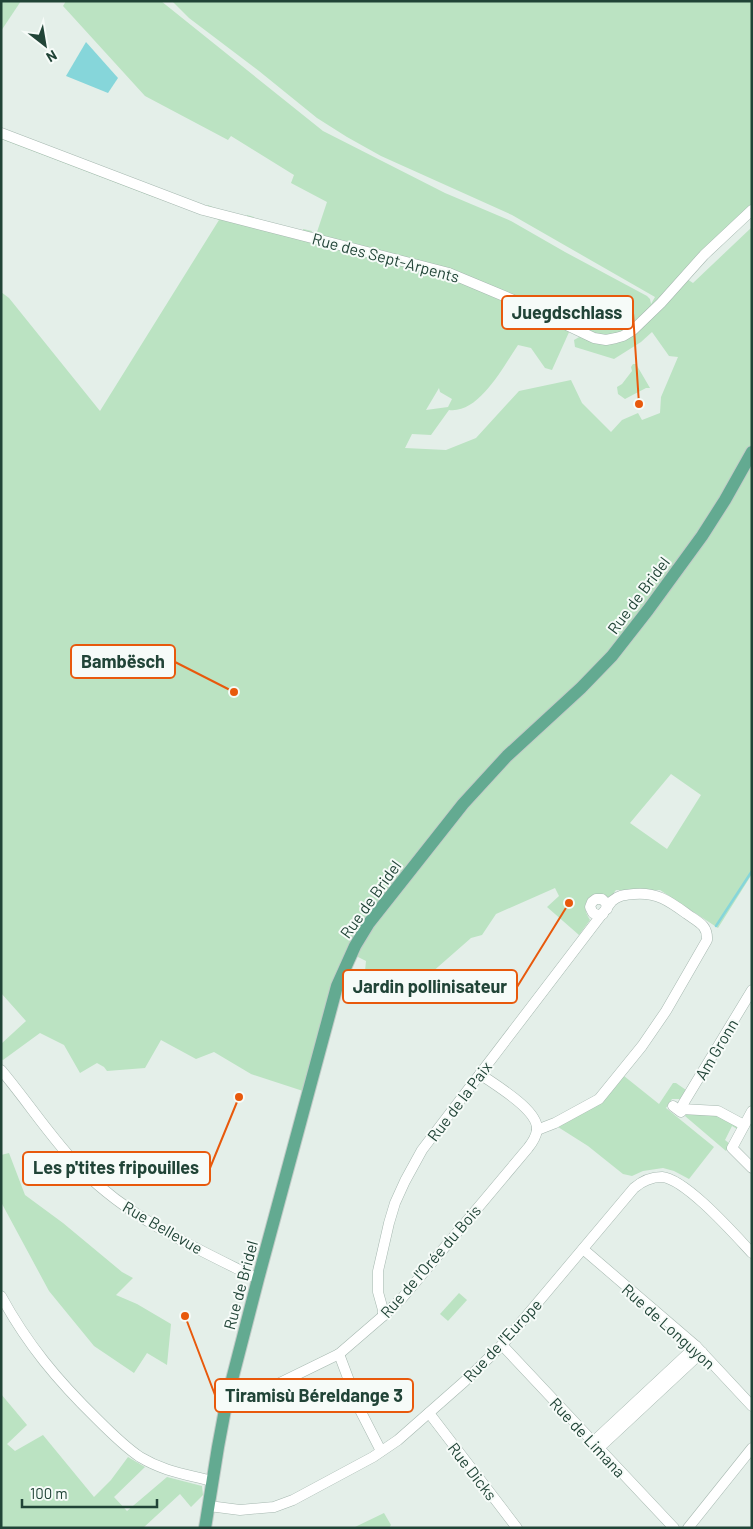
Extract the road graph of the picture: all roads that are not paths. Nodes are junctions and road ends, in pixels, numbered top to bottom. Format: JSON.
{"nodes":[{"id":1,"x":1,"y":133,"type":"edge"},
{"id":2,"x":752,"y":210,"type":"edge"},
{"id":3,"x":752,"y":452,"type":"edge"},
{"id":4,"x":752,"y":990,"type":"edge"},
{"id":5,"x":1,"y":1070,"type":"edge"},
{"id":6,"x":480,"y":1074,"type":"junction"},
{"id":7,"x":752,"y":1111,"type":"edge"},
{"id":8,"x":744,"y":1125,"type":"junction"},
{"id":9,"x":537,"y":1130,"type":"junction"},
{"id":10,"x":752,"y":1168,"type":"edge"},
{"id":11,"x":583,"y":1249,"type":"junction"},
{"id":12,"x":752,"y":1254,"type":"edge"},
{"id":13,"x":258,"y":1279,"type":"junction"},
{"id":14,"x":1,"y":1296,"type":"edge"},
{"id":15,"x":383,"y":1316,"type":"junction"},
{"id":16,"x":502,"y":1345,"type":"junction"},
{"id":17,"x":699,"y":1349,"type":"junction"},
{"id":18,"x":339,"y":1354,"type":"junction"},
{"id":19,"x":227,"y":1399,"type":"junction"},
{"id":20,"x":752,"y":1406,"type":"edge"},
{"id":21,"x":429,"y":1413,"type":"junction"},
{"id":22,"x":596,"y":1445,"type":"junction"},
{"id":23,"x":752,"y":1448,"type":"edge"},
{"id":24,"x":381,"y":1451,"type":"junction"},
{"id":25,"x":212,"y":1481,"type":"junction"},
{"id":26,"x":209,"y":1506,"type":"junction"},
{"id":27,"x":205,"y":1528,"type":"edge"},
{"id":28,"x":517,"y":1528,"type":"edge"},
{"id":29,"x":674,"y":1528,"type":"edge"},
{"id":30,"x":688,"y":1528,"type":"edge"}],
"edges":[{"from":1,"to":2,"type":"street","name":"Rue des Sept-Arpents"},
{"from":3,"to":13,"type":"main road","name":"Rue de Bridel"},
{"from":4,"to":8,"type":"street","name":"Am Gronn"},
{"from":5,"to":13,"type":"street","name":"Rue Bellevue"},
{"from":6,"to":9,"type":"street"},
{"from":6,"to":9,"type":"street","name":"Rue de la Paix"},
{"from":6,"to":15,"type":"street","name":"Rue de la Paix"},
{"from":7,"to":8,"type":"street"},
{"from":8,"to":10,"type":"street"},
{"from":9,"to":15,"type":"street","name":"Rue de l'Orée du Bois"},
{"from":11,"to":12,"type":"street","name":"Rue de l'Europe"},
{"from":11,"to":16,"type":"street","name":"Rue de l'Europe"},
{"from":11,"to":17,"type":"street","name":"Rue de Longuyon"},
{"from":13,"to":19,"type":"main road","name":"Rue de Bridel"},
{"from":14,"to":25,"type":"street"},
{"from":15,"to":18,"type":"street","name":"Rue de l'Orée du Bois"},
{"from":16,"to":21,"type":"street","name":"Rue de l'Europe"},
{"from":16,"to":22,"type":"street","name":"Rue de Limana"},
{"from":17,"to":20,"type":"street","name":"Rue de Longuyon"},
{"from":17,"to":22,"type":"street"},
{"from":18,"to":19,"type":"street","name":"Rue de l'Orée du Bois"},
{"from":18,"to":24,"type":"street"},
{"from":19,"to":25,"type":"main road","name":"Rue de Bridel"},
{"from":21,"to":24,"type":"street","name":"Rue de l'Europe"},
{"from":21,"to":28,"type":"street","name":"Rue Dicks"},
{"from":22,"to":29,"type":"street","name":"Rue de Limana"},
{"from":23,"to":30,"type":"street"},
{"from":24,"to":26,"type":"street","name":"Rue de l'Europe"},
{"from":25,"to":26,"type":"main road","name":"Rue de Bridel"},
{"from":26,"to":27,"type":"main road","name":"Rue de Bridel"}]}
